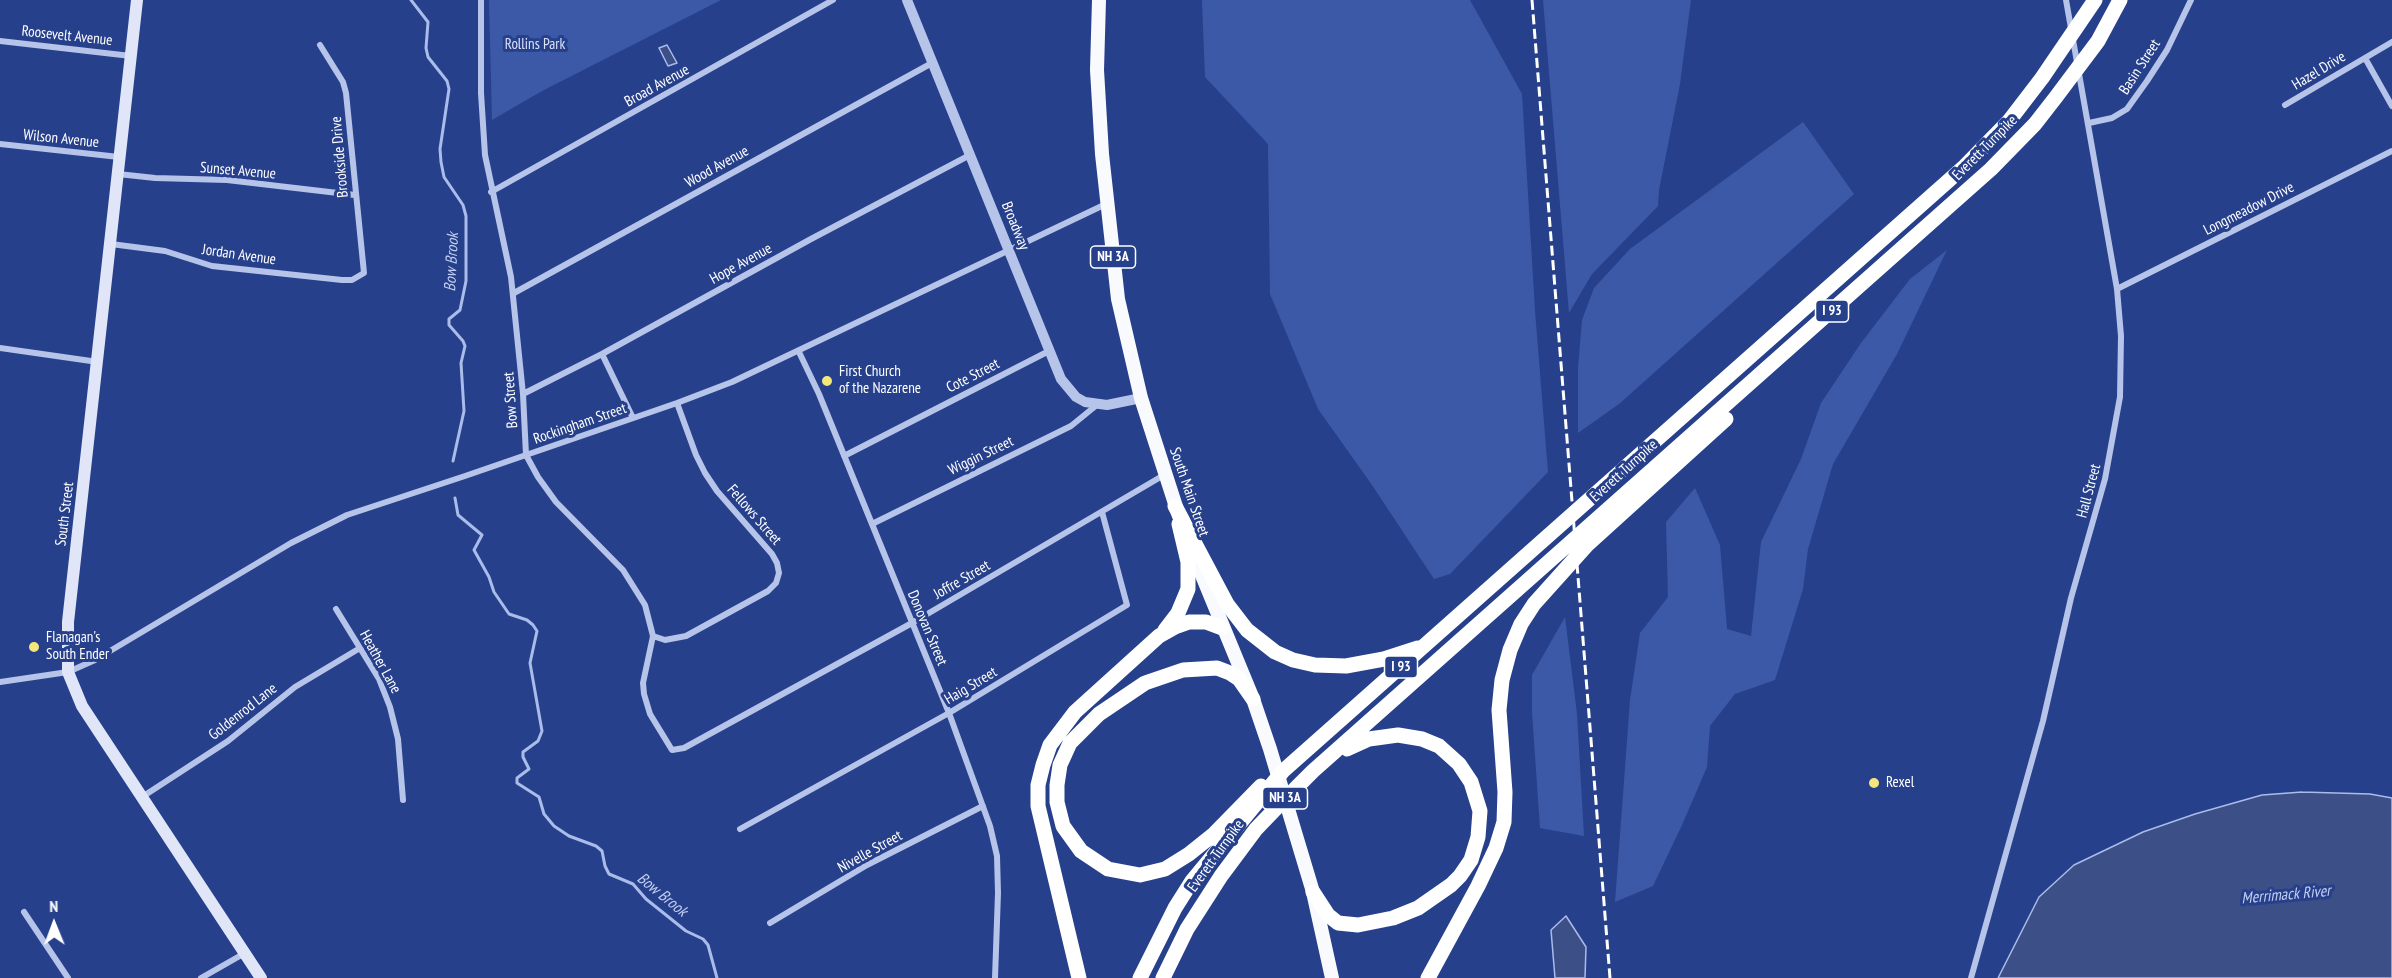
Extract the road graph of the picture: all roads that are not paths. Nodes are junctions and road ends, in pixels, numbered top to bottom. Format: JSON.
{"nodes":[{"id":1,"x":137,"y":0,"type":"edge"},
{"id":2,"x":481,"y":0,"type":"edge"},
{"id":3,"x":833,"y":0,"type":"edge"},
{"id":4,"x":907,"y":0,"type":"edge"},
{"id":5,"x":1099,"y":0,"type":"edge"},
{"id":6,"x":2066,"y":0,"type":"edge"},
{"id":7,"x":2095,"y":0,"type":"edge"},
{"id":8,"x":2120,"y":0,"type":"edge"},
{"id":9,"x":2191,"y":0,"type":"edge"},
{"id":10,"x":0,"y":41,"type":"edge"},
{"id":11,"x":2392,"y":42,"type":"edge"},
{"id":12,"x":320,"y":45,"type":"dead end"},
{"id":13,"x":131,"y":56,"type":"junction"},
{"id":14,"x":2365,"y":58,"type":"junction"},
{"id":15,"x":932,"y":63,"type":"junction"},
{"id":16,"x":2285,"y":105,"type":"dead end"},
{"id":17,"x":2392,"y":106,"type":"edge"},
{"id":18,"x":2089,"y":123,"type":"junction"},
{"id":19,"x":0,"y":144,"type":"edge"},
{"id":20,"x":2392,"y":151,"type":"edge"},
{"id":21,"x":970,"y":155,"type":"junction"},
{"id":22,"x":120,"y":157,"type":"junction"},
{"id":23,"x":118,"y":174,"type":"junction"},
{"id":24,"x":491,"y":192,"type":"junction"},
{"id":25,"x":355,"y":195,"type":"junction"},
{"id":26,"x":1106,"y":204,"type":"junction"},
{"id":27,"x":111,"y":244,"type":"junction"},
{"id":28,"x":1009,"y":251,"type":"junction"},
{"id":29,"x":364,"y":273,"type":"joint"},
{"id":30,"x":2117,"y":289,"type":"junction"},
{"id":31,"x":513,"y":293,"type":"junction"},
{"id":32,"x":1838,"y":305,"type":"junction"},
{"id":33,"x":0,"y":348,"type":"edge"},
{"id":34,"x":1049,"y":351,"type":"junction"},
{"id":35,"x":799,"y":352,"type":"junction"},
{"id":36,"x":602,"y":354,"type":"junction"},
{"id":37,"x":98,"y":363,"type":"junction"},
{"id":38,"x":523,"y":394,"type":"junction"},
{"id":39,"x":1141,"y":398,"type":"junction"},
{"id":40,"x":677,"y":403,"type":"junction"},
{"id":41,"x":1098,"y":404,"type":"junction"},
{"id":42,"x":633,"y":418,"type":"junction"},
{"id":43,"x":526,"y":455,"type":"junction"},
{"id":44,"x":844,"y":456,"type":"junction"},
{"id":45,"x":1164,"y":475,"type":"junction"},
{"id":46,"x":1175,"y":507,"type":"junction"},
{"id":47,"x":1102,"y":512,"type":"junction"},
{"id":48,"x":872,"y":524,"type":"junction"},
{"id":49,"x":1556,"y":565,"type":"junction"},
{"id":50,"x":336,"y":609,"type":"dead end"},
{"id":51,"x":912,"y":623,"type":"junction"},
{"id":52,"x":1222,"y":628,"type":"junction"},
{"id":53,"x":653,"y":636,"type":"junction"},
{"id":54,"x":1159,"y":636,"type":"junction"},
{"id":55,"x":1426,"y":645,"type":"junction"},
{"id":56,"x":360,"y":648,"type":"junction"},
{"id":57,"x":68,"y":672,"type":"junction"},
{"id":58,"x":0,"y":682,"type":"edge"},
{"id":59,"x":1253,"y":699,"type":"junction"},
{"id":60,"x":949,"y":713,"type":"junction"},
{"id":61,"x":672,"y":750,"type":"joint"},
{"id":62,"x":1283,"y":771,"type":"junction"},
{"id":63,"x":142,"y":797,"type":"junction"},
{"id":64,"x":1286,"y":797,"type":"junction"},
{"id":65,"x":403,"y":800,"type":"dead end"},
{"id":66,"x":983,"y":806,"type":"junction"},
{"id":67,"x":740,"y":830,"type":"dead end"},
{"id":68,"x":1313,"y":892,"type":"junction"},
{"id":69,"x":24,"y":912,"type":"dead end"},
{"id":70,"x":770,"y":923,"type":"dead end"},
{"id":71,"x":245,"y":953,"type":"junction"},
{"id":72,"x":68,"y":978,"type":"edge"},
{"id":73,"x":201,"y":978,"type":"edge"},
{"id":74,"x":261,"y":978,"type":"edge"},
{"id":75,"x":995,"y":978,"type":"edge"},
{"id":76,"x":1079,"y":978,"type":"edge"},
{"id":77,"x":1140,"y":978,"type":"edge"},
{"id":78,"x":1162,"y":978,"type":"edge"},
{"id":79,"x":1332,"y":978,"type":"edge"},
{"id":80,"x":1428,"y":978,"type":"edge"},
{"id":81,"x":1971,"y":978,"type":"edge"}],
"edges":[{"from":1,"to":13,"type":"main road","name":"South Street"},
{"from":2,"to":24,"type":"street","name":"Bow Street"},
{"from":3,"to":24,"type":"street","name":"Broad Avenue"},
{"from":4,"to":15,"type":"street","name":"Broadway"},
{"from":5,"to":26,"type":"main road","name":"South Main Street","number":"NH 3A"},
{"from":6,"to":18,"type":"street","name":"Hall Street"},
{"from":7,"to":55,"type":"highway","name":"Everett Turnpike","number":"I 93"},
{"from":8,"to":32,"type":"highway","name":"Everett Turnpike","number":"I 93"},
{"from":9,"to":18,"type":"street","name":"Basin Street"},
{"from":10,"to":13,"type":"street","name":"Roosevelt Avenue"},
{"from":11,"to":14,"type":"street","name":"Hazel Drive"},
{"from":12,"to":25,"type":"street","name":"Brookside Drive"},
{"from":13,"to":22,"type":"main road","name":"South Street"},
{"from":14,"to":16,"type":"street","name":"Hazel Drive"},
{"from":14,"to":17,"type":"street","name":"Hazel Drive"},
{"from":15,"to":21,"type":"street","name":"Broadway"},
{"from":15,"to":31,"type":"street","name":"Wood Avenue"},
{"from":18,"to":30,"type":"street","name":"Hall Street"},
{"from":19,"to":22,"type":"street","name":"Wilson Avenue"},
{"from":20,"to":30,"type":"street","name":"Longmeadow Drive"},
{"from":21,"to":28,"type":"street","name":"Broadway"},
{"from":21,"to":36,"type":"street","name":"Hope Avenue"},
{"from":22,"to":23,"type":"main road","name":"South Street"},
{"from":23,"to":25,"type":"street","name":"Sunset Avenue"},
{"from":23,"to":27,"type":"main road","name":"South Street"},
{"from":24,"to":31,"type":"street","name":"Bow Street"},
{"from":25,"to":29,"type":"street","name":"Brookside Drive"},
{"from":26,"to":28,"type":"street","name":"Rockingham Street"},
{"from":26,"to":39,"type":"main road","name":"South Main Street","number":"NH 3A"},
{"from":27,"to":29,"type":"street","name":"Jordan Avenue"},
{"from":27,"to":37,"type":"main road","name":"South Street"},
{"from":28,"to":34,"type":"street","name":"Broadway"},
{"from":28,"to":35,"type":"street","name":"Rockingham Street"},
{"from":30,"to":81,"type":"street","name":"Hall Street"},
{"from":31,"to":38,"type":"street","name":"Bow Street"},
{"from":32,"to":49,"type":"highway","name":"Everett Turnpike","number":"I 93"},
{"from":32,"to":49,"type":"highway"},
{"from":33,"to":37,"type":"street"},
{"from":34,"to":41,"type":"street","name":"Broadway"},
{"from":34,"to":44,"type":"street","name":"Cote Street"},
{"from":35,"to":40,"type":"street","name":"Rockingham Street"},
{"from":35,"to":44,"type":"street","name":"Donovan Street"},
{"from":36,"to":38,"type":"street","name":"Hope Avenue"},
{"from":36,"to":42,"type":"street"},
{"from":37,"to":57,"type":"main road","name":"South Street"},
{"from":38,"to":43,"type":"street","name":"Bow Street"},
{"from":39,"to":41,"type":"street"},
{"from":39,"to":45,"type":"main road","name":"South Main Street","number":"NH 3A"},
{"from":40,"to":42,"type":"street","name":"Rockingham Street"},
{"from":40,"to":53,"type":"street","name":"Fellows Street"},
{"from":41,"to":48,"type":"street","name":"Wiggin Street"},
{"from":42,"to":43,"type":"street","name":"Rockingham Street"},
{"from":43,"to":53,"type":"street","name":"Bow Street"},
{"from":43,"to":57,"type":"street","name":"Rockingham Street"},
{"from":44,"to":48,"type":"street","name":"Donovan Street"},
{"from":45,"to":46,"type":"main road","name":"South Main Street","number":"NH 3A"},
{"from":45,"to":47,"type":"street","name":"Joffre Street"},
{"from":46,"to":52,"type":"main road","name":"South Main Street","number":"NH 3A"},
{"from":46,"to":54,"type":"highway"},
{"from":46,"to":55,"type":"highway"},
{"from":47,"to":51,"type":"street","name":"Joffre Street"},
{"from":47,"to":60,"type":"street","name":"Haig Street"},
{"from":48,"to":51,"type":"street","name":"Donovan Street"},
{"from":49,"to":64,"type":"highway","name":"Everett Turnpike","number":"I 93"},
{"from":49,"to":80,"type":"highway"},
{"from":50,"to":56,"type":"street","name":"Heather Lane"},
{"from":51,"to":60,"type":"street","name":"Donovan Street"},
{"from":51,"to":61,"type":"street","name":"Joffre Street"},
{"from":52,"to":54,"type":"highway"},
{"from":52,"to":59,"type":"main road","name":"South Main Street","number":"NH 3A"},
{"from":53,"to":61,"type":"street","name":"Bow Street"},
{"from":54,"to":76,"type":"highway"},
{"from":55,"to":62,"type":"highway","name":"Everett Turnpike","number":"I 93"},
{"from":56,"to":63,"type":"street","name":"Goldenrod Lane"},
{"from":56,"to":65,"type":"street","name":"Heather Lane"},
{"from":57,"to":58,"type":"street","name":"Rockingham Street"},
{"from":57,"to":63,"type":"main road","name":"South Street"},
{"from":59,"to":62,"type":"highway"},
{"from":59,"to":68,"type":"main road","name":"South Main Street","number":"NH 3A"},
{"from":60,"to":66,"type":"street","name":"Donovan Street"},
{"from":60,"to":67,"type":"street","name":"Haig Street"},
{"from":62,"to":77,"type":"highway","name":"Everett Turnpike","number":"I 93"},
{"from":63,"to":71,"type":"main road","name":"South Street"},
{"from":64,"to":68,"type":"highway"},
{"from":64,"to":78,"type":"highway","name":"Everett Turnpike","number":"I 93"},
{"from":66,"to":70,"type":"street","name":"Nivelle Street"},
{"from":66,"to":75,"type":"street","name":"Donovan Street"},
{"from":68,"to":79,"type":"main road","name":"South Main Street","number":"NH 3A"},
{"from":69,"to":72,"type":"street"},
{"from":71,"to":73,"type":"street"},
{"from":71,"to":74,"type":"main road","name":"South Street"}]}
